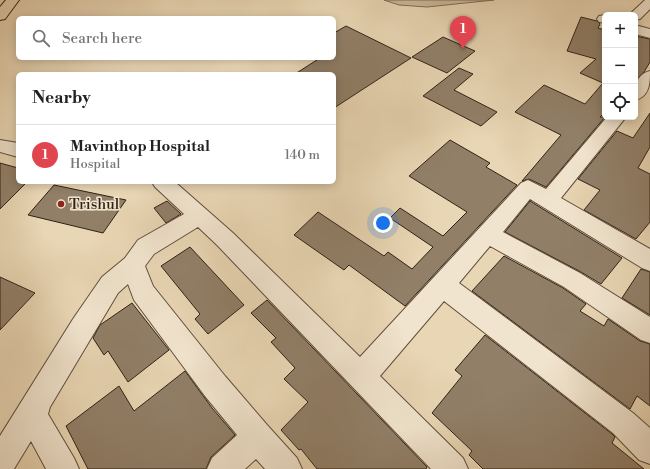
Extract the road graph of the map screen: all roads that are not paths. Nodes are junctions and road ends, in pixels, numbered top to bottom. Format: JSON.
{"nodes":[{"id":1,"x":13,"y":0,"type":"edge"},
{"id":2,"x":631,"y":0,"type":"edge"},
{"id":3,"x":648,"y":3,"type":"edge"},
{"id":4,"x":638,"y":13,"type":"edge"},
{"id":5,"x":0,"y":15,"type":"edge"},
{"id":6,"x":638,"y":30,"type":"edge"},
{"id":7,"x":650,"y":34,"type":"edge"},
{"id":8,"x":650,"y":76,"type":"edge"},
{"id":9,"x":638,"y":91,"type":"edge"},
{"id":10,"x":638,"y":96,"type":"edge"},
{"id":11,"x":650,"y":101,"type":"edge"},
{"id":12,"x":615,"y":120,"type":"edge"},
{"id":13,"x":0,"y":146,"type":"edge"},
{"id":14,"x":16,"y":150,"type":"edge"},
{"id":15,"x":164,"y":184,"type":"edge"},
{"id":16,"x":548,"y":200,"type":"junction"},
{"id":17,"x":199,"y":216,"type":"junction"},
{"id":18,"x":487,"y":234,"type":"junction"},
{"id":19,"x":649,"y":258,"type":"edge"},
{"id":20,"x":133,"y":265,"type":"junction"},
{"id":21,"x":442,"y":285,"type":"junction"},
{"id":22,"x":650,"y":331,"type":"edge"},
{"id":23,"x":362,"y":376,"type":"junction"},
{"id":24,"x":39,"y":399,"type":"junction"},
{"id":25,"x":257,"y":437,"type":"junction"},
{"id":26,"x":650,"y":449,"type":"edge"},
{"id":27,"x":0,"y":464,"type":"edge"},
{"id":28,"x":63,"y":469,"type":"edge"},
{"id":29,"x":223,"y":469,"type":"edge"},
{"id":30,"x":286,"y":469,"type":"edge"},
{"id":31,"x":452,"y":469,"type":"edge"}],
"edges":[{"from":1,"to":5,"type":"main road"},
{"from":2,"to":3,"type":"street"},
{"from":3,"to":4,"type":"street"},
{"from":6,"to":7,"type":"street"},
{"from":8,"to":9,"type":"street"},
{"from":10,"to":11,"type":"street"},
{"from":12,"to":16,"type":"street"},
{"from":13,"to":14,"type":"street"},
{"from":15,"to":17,"type":"street"},
{"from":16,"to":18,"type":"street"},
{"from":16,"to":19,"type":"street"},
{"from":17,"to":20,"type":"street"},
{"from":17,"to":23,"type":"street"},
{"from":18,"to":21,"type":"street"},
{"from":18,"to":22,"type":"street"},
{"from":20,"to":24,"type":"street"},
{"from":20,"to":25,"type":"street"},
{"from":21,"to":23,"type":"street"},
{"from":21,"to":26,"type":"street"},
{"from":23,"to":31,"type":"street"},
{"from":24,"to":27,"type":"street"},
{"from":24,"to":28,"type":"street"},
{"from":25,"to":29,"type":"street"},
{"from":25,"to":30,"type":"street"}]}
